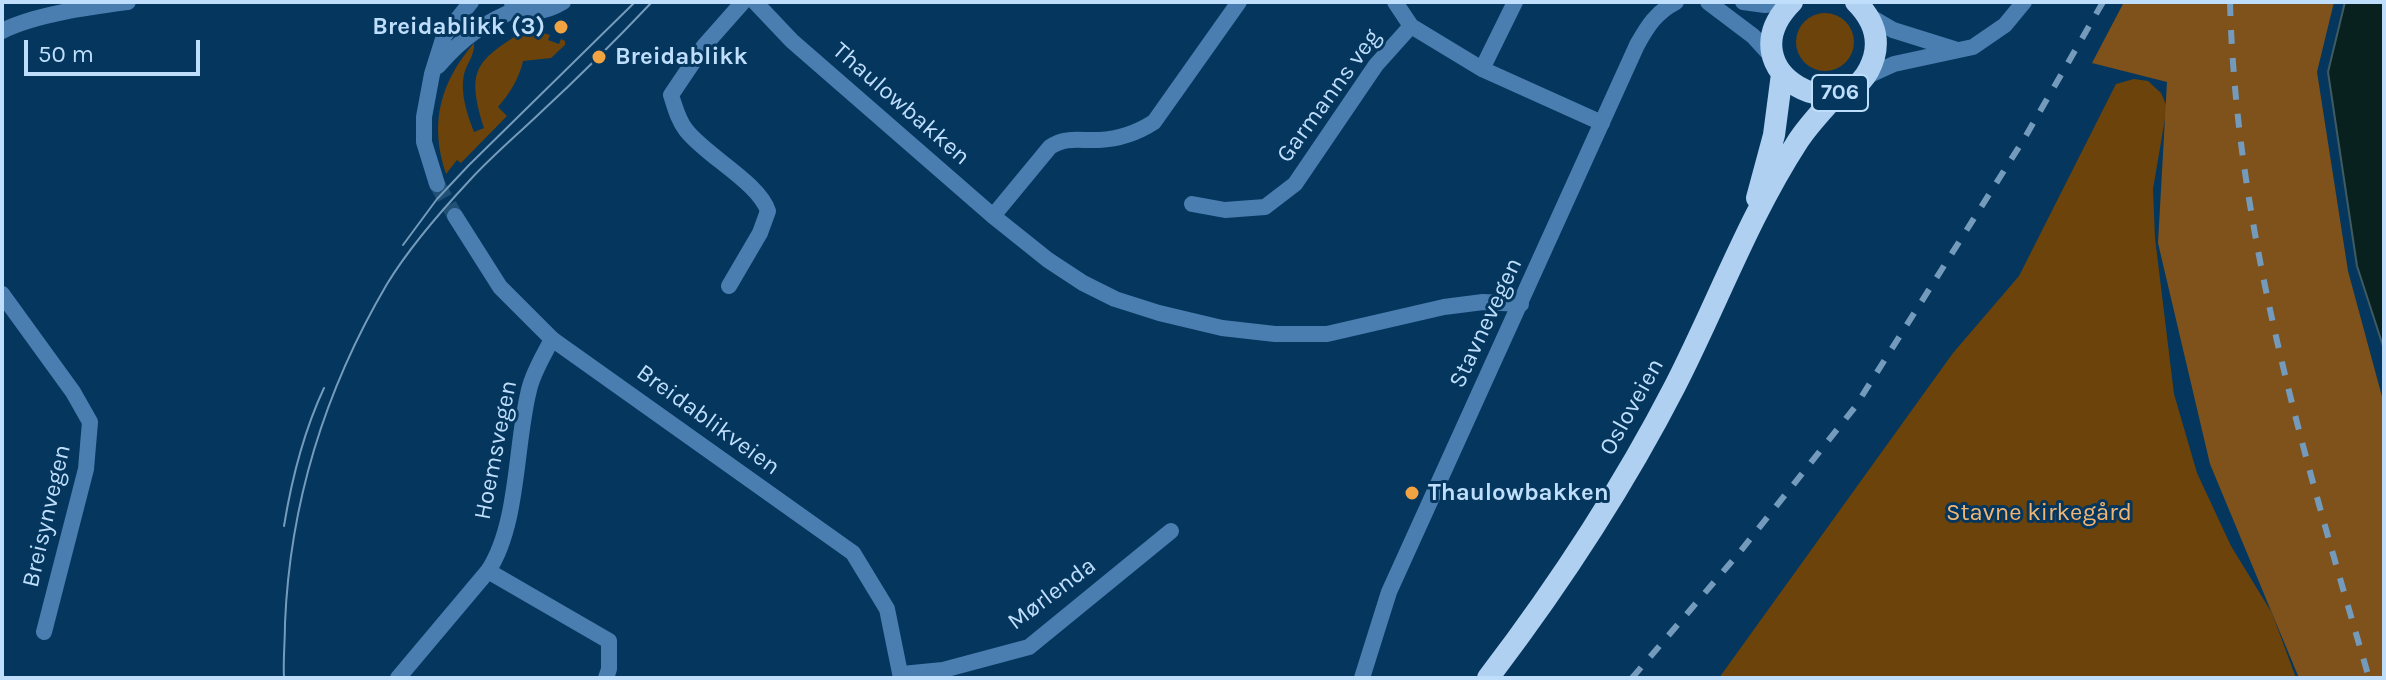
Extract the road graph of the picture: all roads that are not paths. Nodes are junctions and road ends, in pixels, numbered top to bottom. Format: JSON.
{"nodes":[{"id":1,"x":128,"y":2,"type":"edge"},
{"id":2,"x":471,"y":2,"type":"edge"},
{"id":3,"x":563,"y":2,"type":"edge"},
{"id":4,"x":743,"y":2,"type":"edge"},
{"id":5,"x":755,"y":2,"type":"edge"},
{"id":6,"x":1239,"y":2,"type":"edge"},
{"id":7,"x":1395,"y":2,"type":"edge"},
{"id":8,"x":1515,"y":2,"type":"edge"},
{"id":9,"x":1676,"y":2,"type":"edge"},
{"id":10,"x":1708,"y":2,"type":"edge"},
{"id":11,"x":1743,"y":2,"type":"edge"},
{"id":12,"x":1789,"y":2,"type":"edge"},
{"id":13,"x":2024,"y":2,"type":"edge"},
{"id":14,"x":515,"y":5,"type":"edge"},
{"id":15,"x":1860,"y":6,"type":"edge"},
{"id":16,"x":1411,"y":26,"type":"junction"},
{"id":17,"x":2,"y":31,"type":"edge"},
{"id":18,"x":1958,"y":50,"type":"junction"},
{"id":19,"x":1778,"y":66,"type":"junction"},
{"id":20,"x":1482,"y":69,"type":"junction"},
{"id":21,"x":432,"y":74,"type":"junction"},
{"id":22,"x":1863,"y":78,"type":"junction"},
{"id":23,"x":1837,"y":94,"type":"junction"},
{"id":24,"x":1602,"y":123,"type":"junction"},
{"id":25,"x":437,"y":184,"type":"tunnel mouth"},
{"id":26,"x":1192,"y":204,"type":"dead end"},
{"id":27,"x":455,"y":216,"type":"tunnel mouth"},
{"id":28,"x":993,"y":216,"type":"junction"},
{"id":29,"x":1748,"y":230,"type":"junction"},
{"id":30,"x":729,"y":286,"type":"dead end"},
{"id":31,"x":2,"y":294,"type":"edge"},
{"id":32,"x":1521,"y":304,"type":"junction"},
{"id":33,"x":552,"y":339,"type":"junction"},
{"id":34,"x":1171,"y":531,"type":"dead end"},
{"id":35,"x":488,"y":571,"type":"junction"},
{"id":36,"x":44,"y":632,"type":"dead end"},
{"id":37,"x":902,"y":676,"type":"edge"},
{"id":38,"x":398,"y":678,"type":"edge"},
{"id":39,"x":606,"y":678,"type":"edge"},
{"id":40,"x":1362,"y":678,"type":"edge"},
{"id":41,"x":1488,"y":678,"type":"edge"}],
"edges":[{"from":1,"to":17,"type":"street"},
{"from":2,"to":21,"type":"street"},
{"from":3,"to":14,"type":"street"},
{"from":4,"to":30,"type":"street"},
{"from":5,"to":28,"type":"street","name":"Thaulowbakken"},
{"from":6,"to":28,"type":"street"},
{"from":7,"to":16,"type":"street"},
{"from":8,"to":20,"type":"street"},
{"from":9,"to":24,"type":"street","name":"Stavnevegen"},
{"from":10,"to":19,"type":"street"},
{"from":11,"to":12,"type":"street"},
{"from":12,"to":19,"type":"highway","number":"706"},
{"from":13,"to":18,"type":"street"},
{"from":14,"to":21,"type":"street"},
{"from":15,"to":18,"type":"street"},
{"from":15,"to":22,"type":"highway","number":"706"},
{"from":16,"to":20,"type":"street"},
{"from":16,"to":26,"type":"street","name":"Garmanns veg"},
{"from":18,"to":22,"type":"street"},
{"from":19,"to":23,"type":"highway","number":"706"},
{"from":19,"to":29,"type":"highway","name":"Osloveien","number":"706"},
{"from":20,"to":24,"type":"street"},
{"from":21,"to":25,"type":"street"},
{"from":22,"to":23,"type":"highway","number":"706"},
{"from":23,"to":29,"type":"highway","name":"Osloveien","number":"706"},
{"from":24,"to":32,"type":"street","name":"Stavnevegen"},
{"from":27,"to":33,"type":"street","name":"Breidablikveien"},
{"from":28,"to":32,"type":"street","name":"Thaulowbakken"},
{"from":29,"to":41,"type":"highway","name":"Osloveien","number":"706"},
{"from":31,"to":36,"type":"street","name":"Breisynvegen"},
{"from":32,"to":40,"type":"street","name":"Stavnevegen"},
{"from":33,"to":35,"type":"street","name":"Hoemsvegen"},
{"from":33,"to":37,"type":"street","name":"Breidablikveien"},
{"from":34,"to":37,"type":"street","name":"Mørlenda"},
{"from":35,"to":38,"type":"street","name":"Hoemsvegen"},
{"from":35,"to":39,"type":"street"}]}
